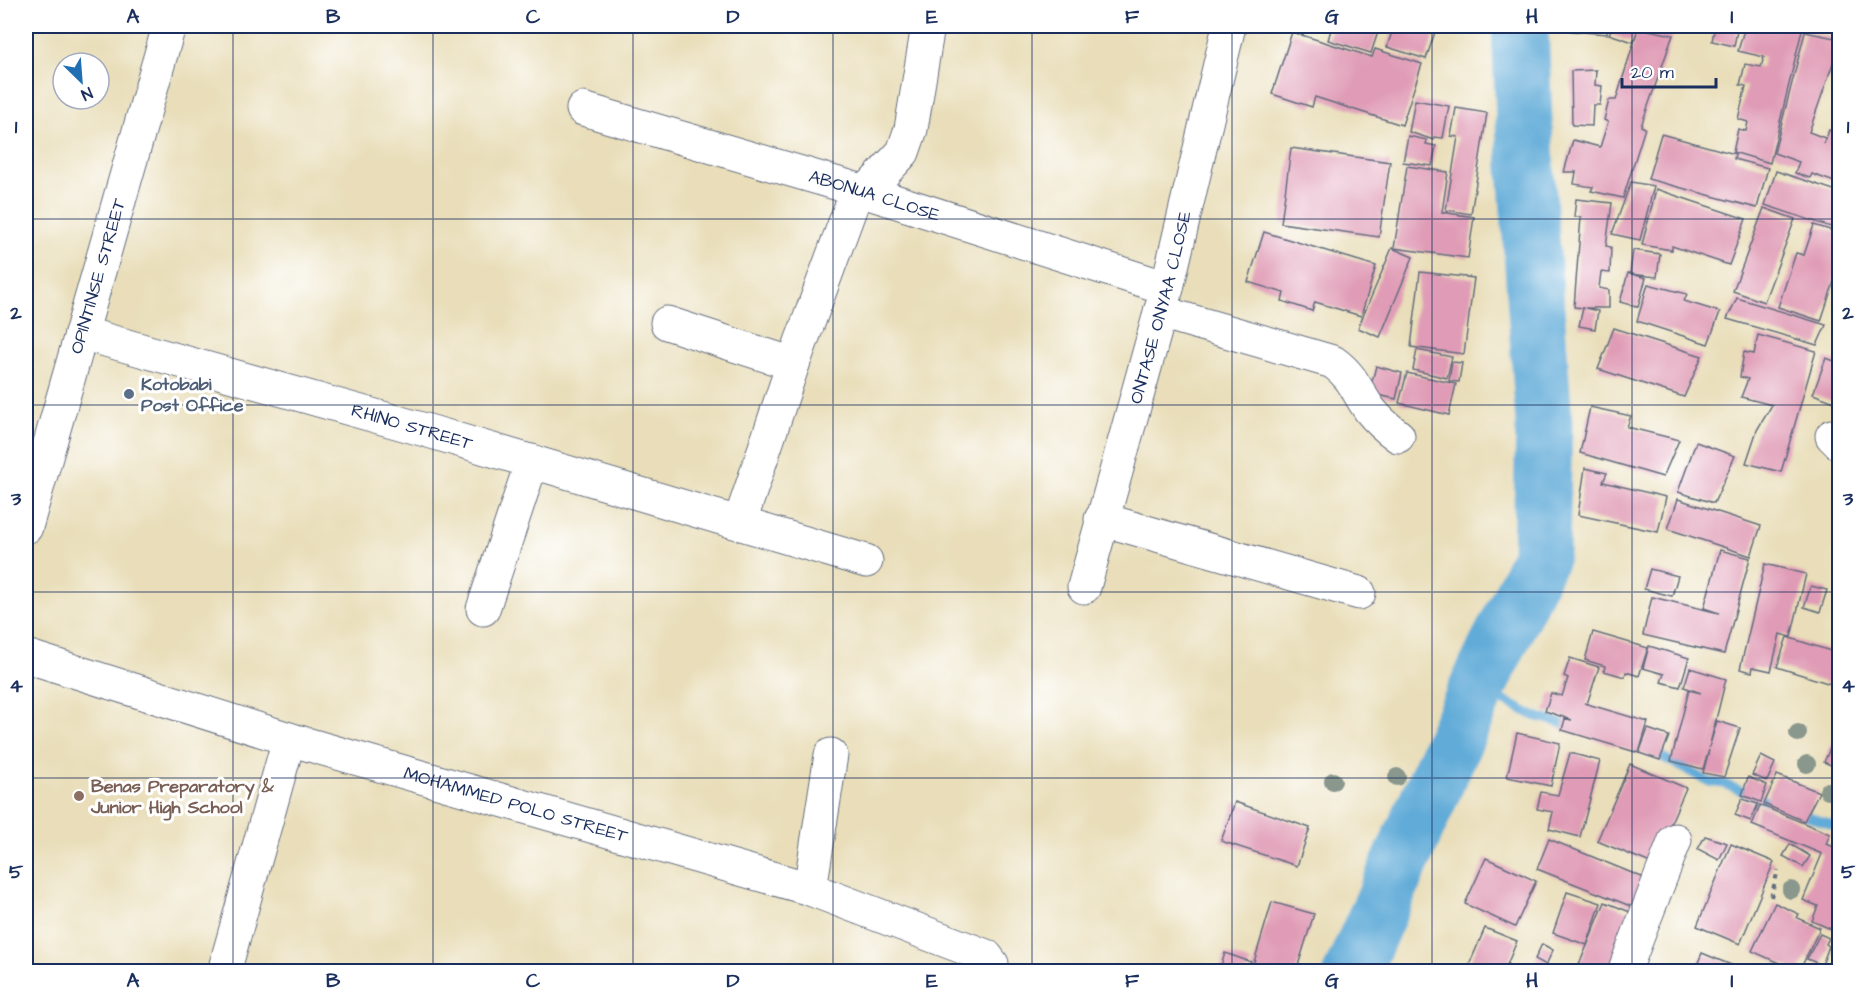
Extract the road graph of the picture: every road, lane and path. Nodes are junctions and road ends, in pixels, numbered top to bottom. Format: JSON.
{"nodes":[{"id":1,"x":169,"y":26,"type":"edge"},
{"id":2,"x":928,"y":26,"type":"edge"},
{"id":3,"x":1229,"y":26,"type":"edge"},
{"id":4,"x":583,"y":109,"type":"dead end"},
{"id":5,"x":862,"y":191,"type":"junction"},
{"id":6,"x":1163,"y":300,"type":"junction"},
{"id":7,"x":667,"y":323,"type":"dead end"},
{"id":8,"x":81,"y":333,"type":"junction"},
{"id":9,"x":793,"y":364,"type":"junction"},
{"id":10,"x":1398,"y":436,"type":"dead end"},
{"id":11,"x":532,"y":461,"type":"junction"},
{"id":12,"x":1101,"y":519,"type":"junction"},
{"id":13,"x":740,"y":522,"type":"junction"},
{"id":14,"x":26,"y":527,"type":"edge"},
{"id":15,"x":866,"y":561,"type":"dead end"},
{"id":16,"x":1084,"y":587,"type":"dead end"},
{"id":17,"x":1359,"y":593,"type":"dead end"},
{"id":18,"x":483,"y":609,"type":"dead end"},
{"id":19,"x":26,"y":656,"type":"edge"},
{"id":20,"x":288,"y":739,"type":"junction"},
{"id":21,"x":831,"y":754,"type":"dead end"},
{"id":22,"x":1675,"y":840,"type":"dead end"},
{"id":23,"x":1778,"y":870,"type":"dead end"},
{"id":24,"x":810,"y":889,"type":"junction"},
{"id":25,"x":1771,"y":897,"type":"dead end"},
{"id":26,"x":225,"y":972,"type":"edge"},
{"id":27,"x":992,"y":972,"type":"edge"},
{"id":28,"x":1624,"y":972,"type":"edge"}],
"edges":[{"from":1,"to":8,"type":"street","name":"OPINTINSE STREET"},
{"from":2,"to":5,"type":"street"},
{"from":3,"to":6,"type":"street","name":"ONTASE ONYAA CLOSE"},
{"from":4,"to":5,"type":"street","name":"ABONUA CLOSE"},
{"from":5,"to":6,"type":"street","name":"ABONUA CLOSE"},
{"from":5,"to":9,"type":"street"},
{"from":6,"to":10,"type":"street","name":"ABONUA CLOSE"},
{"from":6,"to":12,"type":"street","name":"ONTASE ONYAA CLOSE"},
{"from":7,"to":9,"type":"street"},
{"from":8,"to":11,"type":"street","name":"RHINO STREET"},
{"from":8,"to":14,"type":"street","name":"OPINTINSE STREET"},
{"from":9,"to":13,"type":"street"},
{"from":11,"to":13,"type":"street","name":"RHINO STREET"},
{"from":11,"to":18,"type":"street"},
{"from":12,"to":16,"type":"street","name":"ONTASE ONYAA CLOSE"},
{"from":12,"to":17,"type":"street"},
{"from":13,"to":15,"type":"street","name":"RHINO STREET"},
{"from":19,"to":20,"type":"street","name":"MOHAMMED POLO STREET"},
{"from":20,"to":24,"type":"street","name":"MOHAMMED POLO STREET"},
{"from":20,"to":26,"type":"street"},
{"from":21,"to":24,"type":"street"},
{"from":22,"to":28,"type":"street"},
{"from":23,"to":25,"type":"path"},
{"from":24,"to":27,"type":"street","name":"MOHAMMED POLO STREET"}]}
